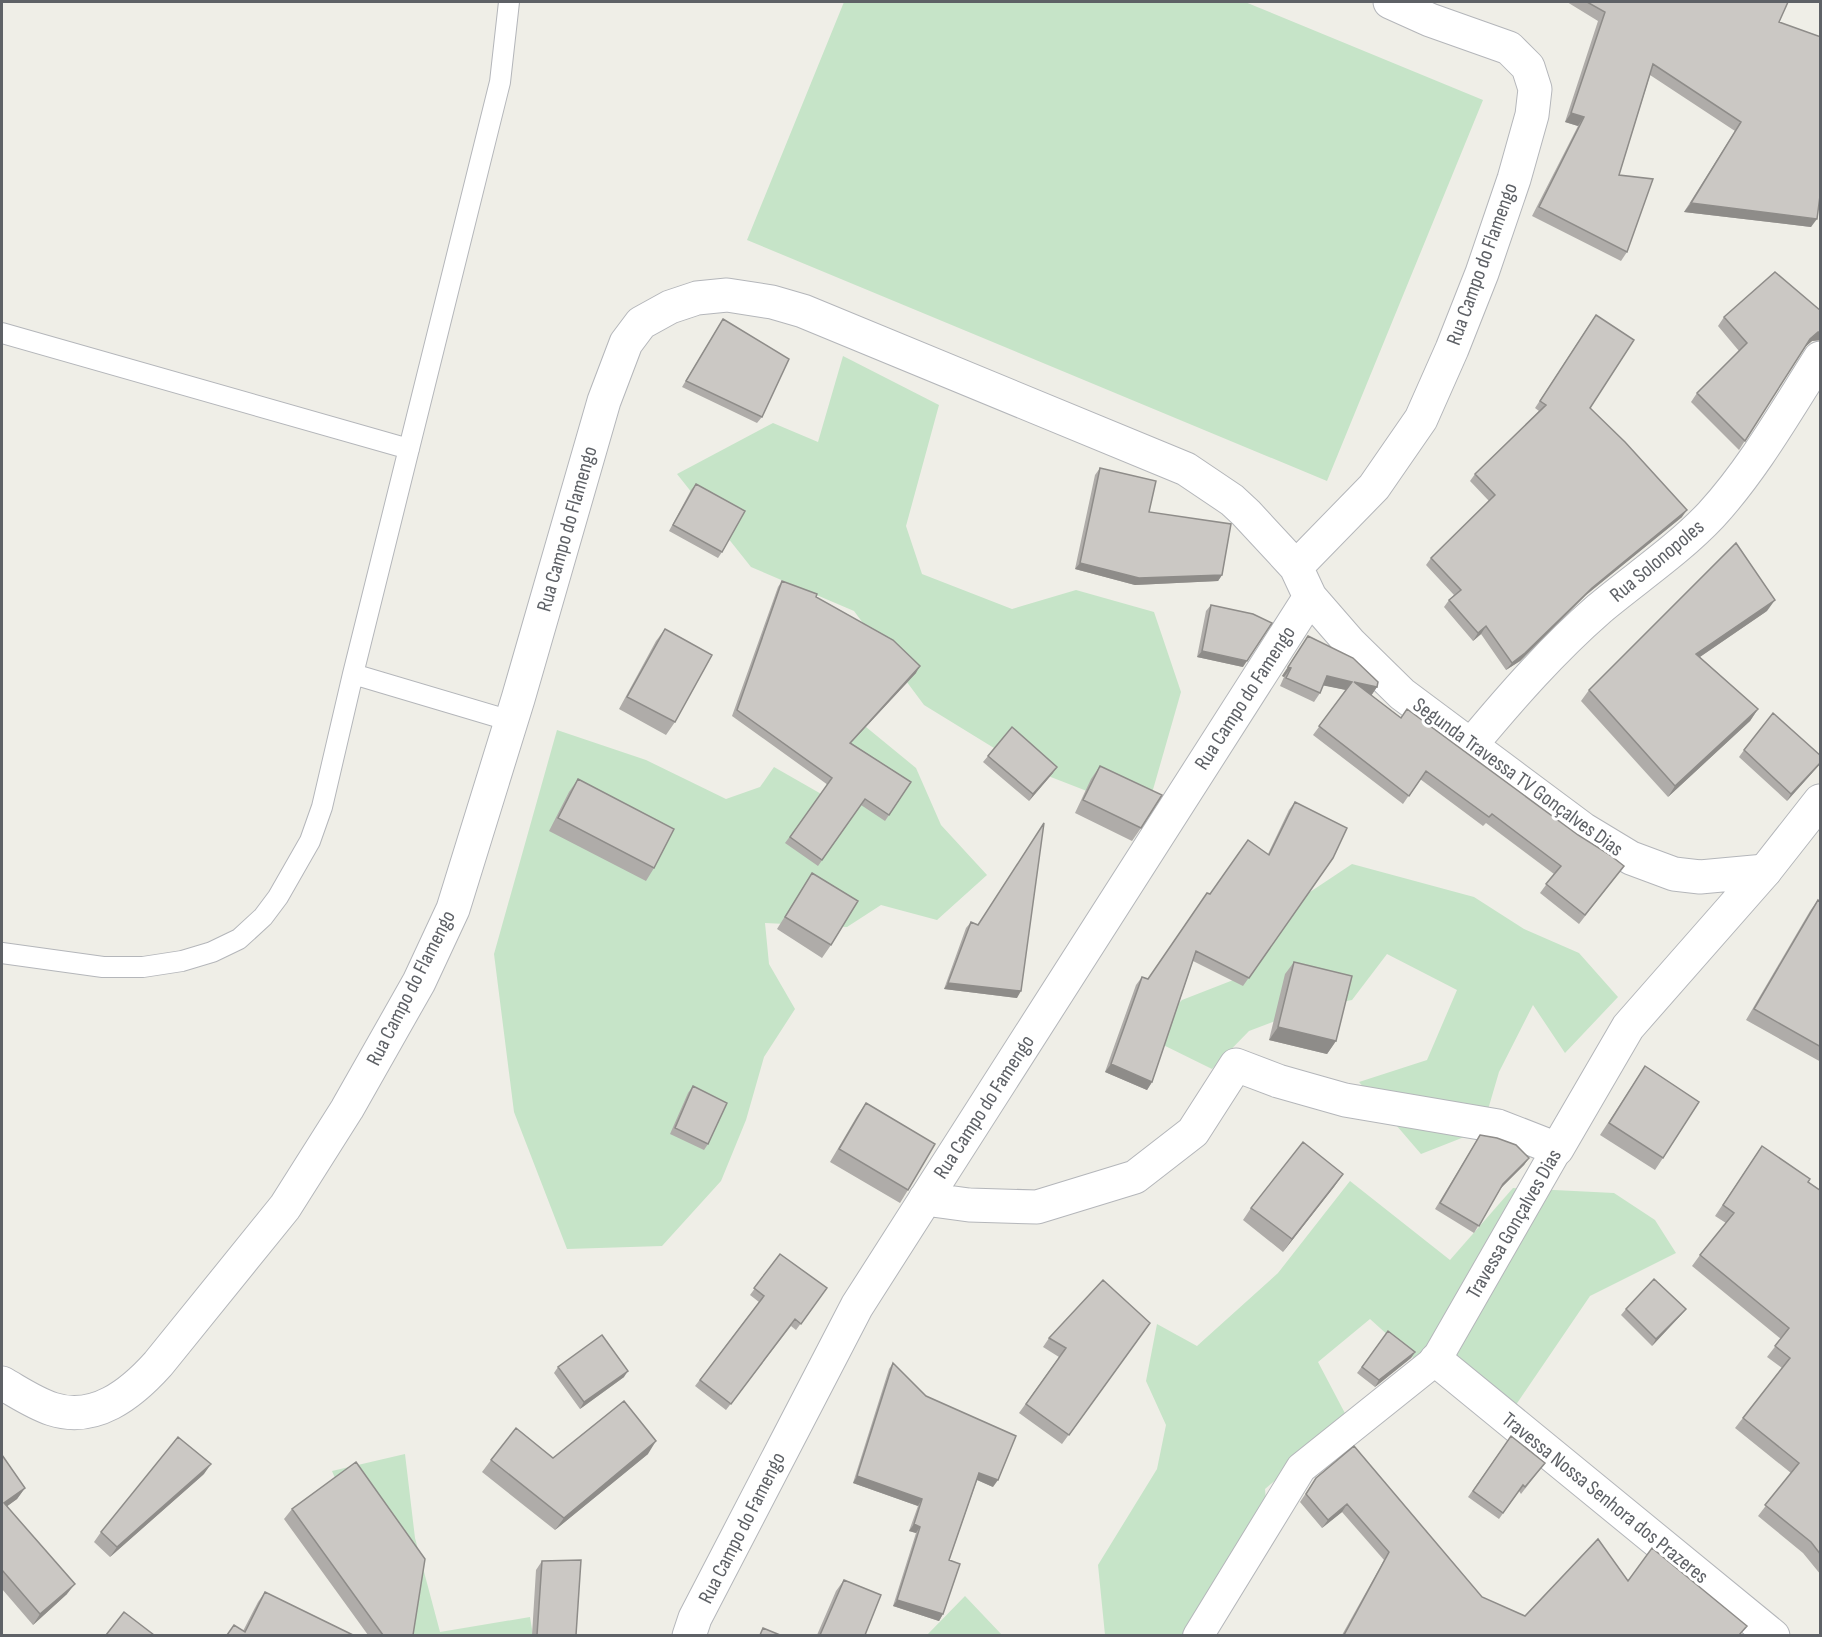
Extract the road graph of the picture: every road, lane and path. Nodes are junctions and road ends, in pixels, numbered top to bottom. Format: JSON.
{"nodes":[{"id":1,"x":509,"y":2,"type":"edge"},
{"id":2,"x":1390,"y":2,"type":"edge"},
{"id":3,"x":2,"y":333,"type":"edge"},
{"id":4,"x":1821,"y":358,"type":"edge"},
{"id":5,"x":409,"y":449,"type":"junction"},
{"id":6,"x":1296,"y":567,"type":"junction"},
{"id":7,"x":1310,"y":597,"type":"junction"},
{"id":8,"x":353,"y":674,"type":"junction"},
{"id":9,"x":511,"y":721,"type":"junction"},
{"id":10,"x":1471,"y":745,"type":"junction"},
{"id":11,"x":1821,"y":801,"type":"edge"},
{"id":12,"x":1765,"y":871,"type":"junction"},
{"id":13,"x":2,"y":953,"type":"edge"},
{"id":14,"x":1557,"y":1149,"type":"junction"},
{"id":15,"x":925,"y":1199,"type":"junction"},
{"id":16,"x":1436,"y":1360,"type":"junction"},
{"id":17,"x":2,"y":1383,"type":"edge"},
{"id":18,"x":689,"y":1635,"type":"edge"},
{"id":19,"x":1198,"y":1635,"type":"edge"},
{"id":20,"x":1773,"y":1635,"type":"edge"}],
"edges":[{"from":1,"to":5,"type":"lane"},
{"from":2,"to":6,"type":"street","name":"Rua Campo do Flamengo"},
{"from":3,"to":5,"type":"lane"},
{"from":4,"to":10,"type":"street","name":"Rua Solonopoles"},
{"from":5,"to":8,"type":"lane"},
{"from":6,"to":7,"type":"street"},
{"from":6,"to":9,"type":"street","name":"Rua Campo do Flamengo"},
{"from":7,"to":10,"type":"street","name":"Segunda Travessa TV Gonçalves Dias"},
{"from":7,"to":15,"type":"street","name":"Rua Campo do Famengo"},
{"from":8,"to":9,"type":"lane"},
{"from":8,"to":13,"type":"lane"},
{"from":9,"to":17,"type":"street","name":"Rua Campo do Flamengo"},
{"from":10,"to":12,"type":"street","name":"Segunda Travessa TV Gonçalves Dias"},
{"from":11,"to":12,"type":"street","name":"Travessa Gonçalves Dias"},
{"from":12,"to":14,"type":"street","name":"Travessa Gonçalves Dias"},
{"from":14,"to":15,"type":"street"},
{"from":14,"to":16,"type":"street","name":"Travessa Gonçalves Dias"},
{"from":15,"to":18,"type":"street","name":"Rua Campo do Famengo"},
{"from":16,"to":19,"type":"street","name":"Travessa Gonçalves Dias"},
{"from":16,"to":20,"type":"street","name":"Travessa Nossa Senhora dos Prazeres"}]}
